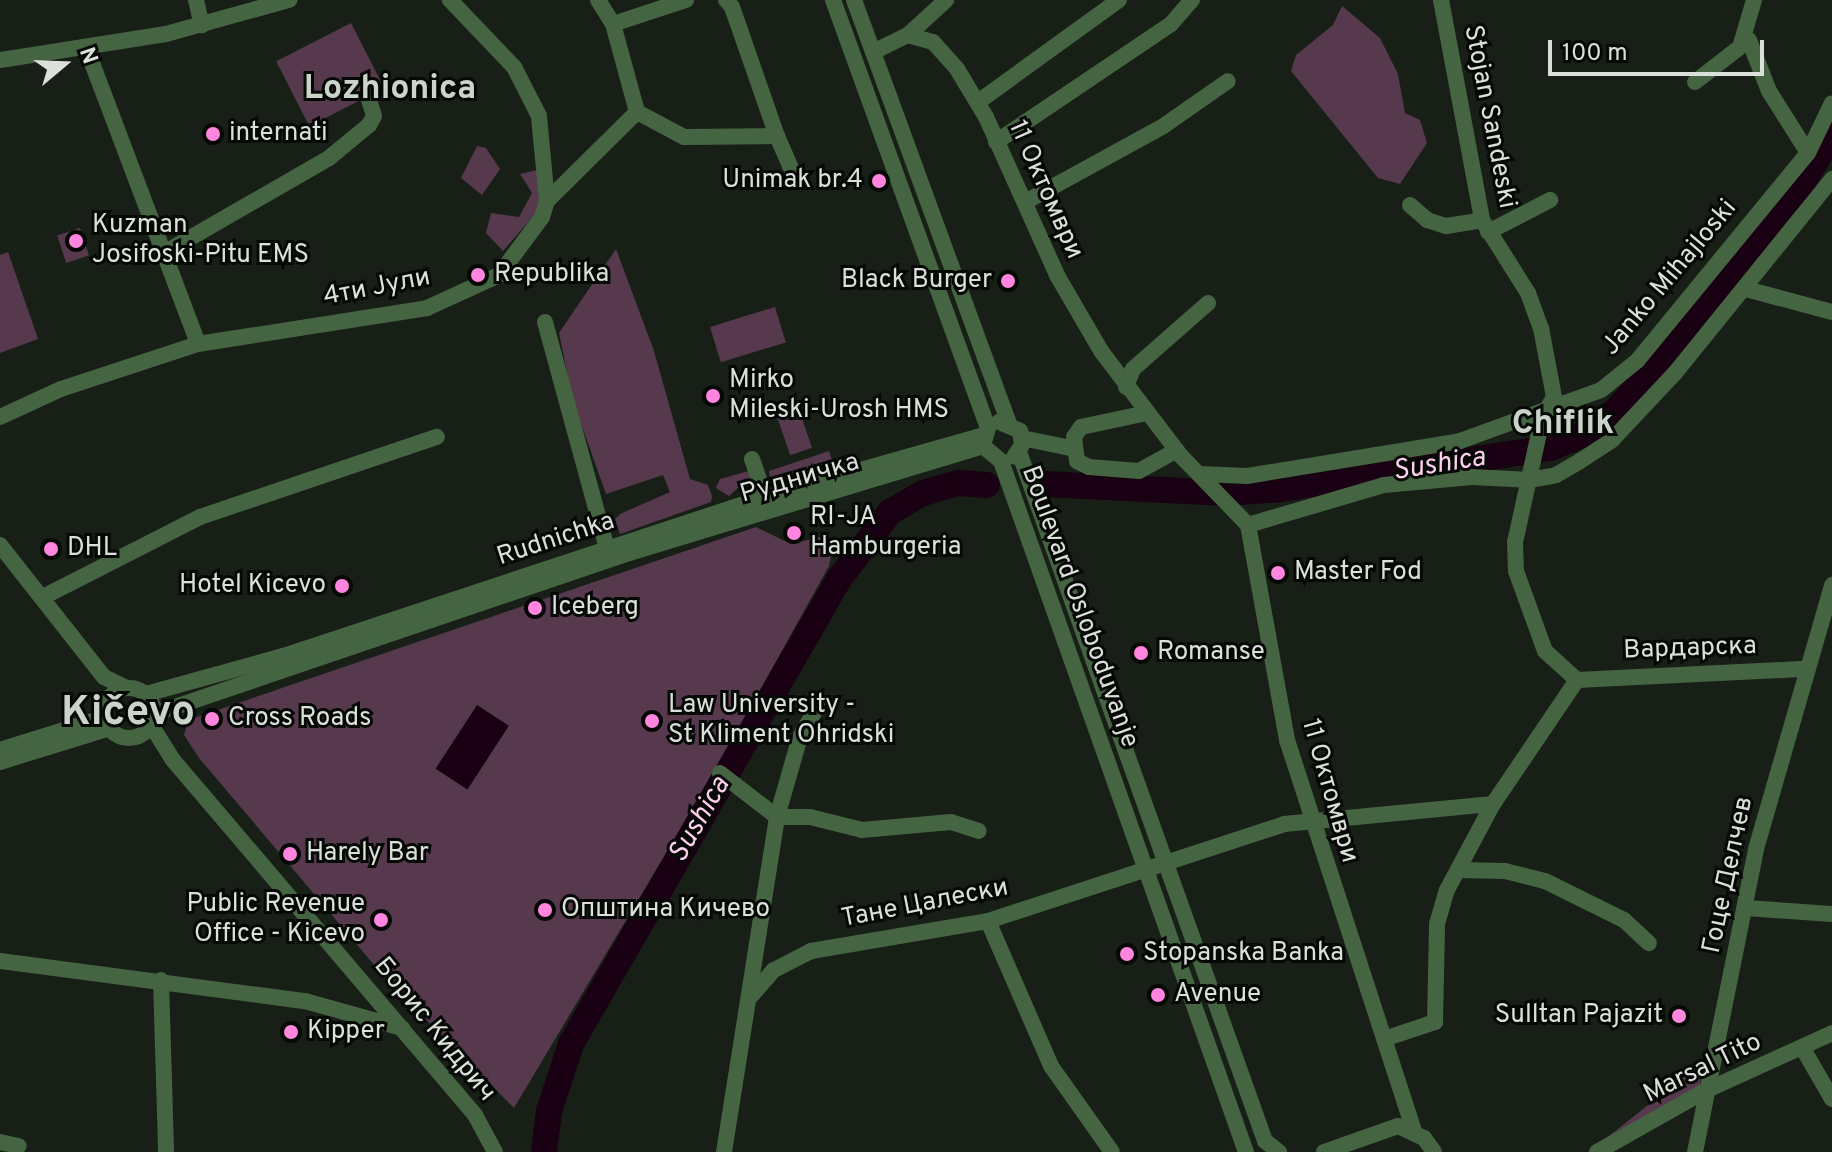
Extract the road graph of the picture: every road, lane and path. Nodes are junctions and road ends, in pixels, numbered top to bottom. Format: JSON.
{"nodes":[{"id":1,"x":196,"y":0,"type":"edge"},
{"id":2,"x":289,"y":0,"type":"edge"},
{"id":3,"x":450,"y":0,"type":"edge"},
{"id":4,"x":598,"y":0,"type":"edge"},
{"id":5,"x":686,"y":0,"type":"edge"},
{"id":6,"x":726,"y":0,"type":"edge"},
{"id":7,"x":833,"y":0,"type":"edge"},
{"id":8,"x":946,"y":0,"type":"edge"},
{"id":9,"x":1119,"y":0,"type":"edge"},
{"id":10,"x":1192,"y":0,"type":"edge"},
{"id":11,"x":1441,"y":0,"type":"edge"},
{"id":12,"x":1754,"y":0,"type":"edge"},
{"id":13,"x":858,"y":1,"type":"edge"},
{"id":14,"x":613,"y":24,"type":"junction"},
{"id":15,"x":202,"y":25,"type":"junction"},
{"id":16,"x":908,"y":35,"type":"junction"},
{"id":17,"x":1741,"y":44,"type":"junction"},
{"id":18,"x":86,"y":47,"type":"junction"},
{"id":19,"x":873,"y":52,"type":"junction"},
{"id":20,"x":0,"y":60,"type":"edge"},
{"id":21,"x":1228,"y":81,"type":"dead end"},
{"id":22,"x":1695,"y":82,"type":"dead end"},
{"id":23,"x":369,"y":100,"type":"dead end"},
{"id":24,"x":978,"y":102,"type":"junction"},
{"id":25,"x":1832,"y":103,"type":"edge"},
{"id":26,"x":637,"y":112,"type":"junction"},
{"id":27,"x":777,"y":136,"type":"junction"},
{"id":28,"x":996,"y":142,"type":"junction"},
{"id":29,"x":1808,"y":153,"type":"junction"},
{"id":30,"x":797,"y":182,"type":"dead end"},
{"id":31,"x":1831,"y":185,"type":"edge"},
{"id":32,"x":1550,"y":200,"type":"dead end"},
{"id":33,"x":547,"y":201,"type":"junction"},
{"id":34,"x":1025,"y":202,"type":"junction"},
{"id":35,"x":1410,"y":205,"type":"dead end"},
{"id":36,"x":1485,"y":226,"type":"junction"},
{"id":37,"x":164,"y":253,"type":"junction"},
{"id":38,"x":1746,"y":289,"type":"junction"},
{"id":39,"x":1208,"y":303,"type":"dead end"},
{"id":40,"x":1832,"y":312,"type":"edge"},
{"id":41,"x":545,"y":322,"type":"dead end"},
{"id":42,"x":198,"y":344,"type":"junction"},
{"id":43,"x":1126,"y":387,"type":"junction"},
{"id":44,"x":1147,"y":413,"type":"junction"},
{"id":45,"x":1543,"y":415,"type":"junction"},
{"id":46,"x":0,"y":417,"type":"edge"},
{"id":47,"x":985,"y":436,"type":"junction"},
{"id":48,"x":437,"y":437,"type":"dead end"},
{"id":49,"x":1018,"y":438,"type":"junction"},
{"id":50,"x":1075,"y":449,"type":"junction"},
{"id":51,"x":1177,"y":450,"type":"junction"},
{"id":52,"x":752,"y":459,"type":"dead end"},
{"id":53,"x":1001,"y":461,"type":"junction"},
{"id":54,"x":1204,"y":479,"type":"junction"},
{"id":55,"x":1529,"y":480,"type":"junction"},
{"id":56,"x":765,"y":497,"type":"junction"},
{"id":57,"x":1248,"y":525,"type":"junction"},
{"id":58,"x":0,"y":545,"type":"edge"},
{"id":59,"x":607,"y":548,"type":"junction"},
{"id":60,"x":1832,"y":585,"type":"edge"},
{"id":61,"x":43,"y":597,"type":"junction"},
{"id":62,"x":1805,"y":669,"type":"junction"},
{"id":63,"x":104,"y":677,"type":"junction"},
{"id":64,"x":1577,"y":680,"type":"junction"},
{"id":65,"x":127,"y":688,"type":"junction"},
{"id":66,"x":146,"y":694,"type":"junction"},
{"id":67,"x":820,"y":702,"type":"dead end"},
{"id":68,"x":107,"y":716,"type":"junction"},
{"id":69,"x":149,"y":725,"type":"junction"},
{"id":70,"x":0,"y":750,"type":"edge"},
{"id":71,"x":0,"y":762,"type":"edge"},
{"id":72,"x":720,"y":773,"type":"dead end"},
{"id":73,"x":1493,"y":804,"type":"junction"},
{"id":74,"x":777,"y":817,"type":"junction"},
{"id":75,"x":1309,"y":818,"type":"junction"},
{"id":76,"x":979,"y":831,"type":"dead end"},
{"id":77,"x":1165,"y":860,"type":"junction"},
{"id":78,"x":1147,"y":867,"type":"junction"},
{"id":79,"x":1458,"y":870,"type":"junction"},
{"id":80,"x":1746,"y":908,"type":"junction"},
{"id":81,"x":1832,"y":914,"type":"edge"},
{"id":82,"x":988,"y":921,"type":"junction"},
{"id":83,"x":1649,"y":943,"type":"dead end"},
{"id":84,"x":0,"y":961,"type":"edge"},
{"id":85,"x":161,"y":980,"type":"junction"},
{"id":86,"x":752,"y":995,"type":"junction"},
{"id":87,"x":402,"y":1028,"type":"junction"},
{"id":88,"x":1832,"y":1033,"type":"edge"},
{"id":89,"x":1384,"y":1039,"type":"junction"},
{"id":90,"x":1802,"y":1047,"type":"junction"},
{"id":91,"x":1705,"y":1091,"type":"junction"},
{"id":92,"x":1832,"y":1099,"type":"edge"},
{"id":93,"x":1414,"y":1130,"type":"junction"},
{"id":94,"x":0,"y":1142,"type":"edge"},
{"id":95,"x":19,"y":1146,"type":"dead end"},
{"id":96,"x":1246,"y":1151,"type":"edge"},
{"id":97,"x":166,"y":1152,"type":"edge"},
{"id":98,"x":495,"y":1152,"type":"edge"},
{"id":99,"x":724,"y":1152,"type":"edge"},
{"id":100,"x":1112,"y":1152,"type":"edge"},
{"id":101,"x":1279,"y":1152,"type":"edge"},
{"id":102,"x":1324,"y":1152,"type":"edge"},
{"id":103,"x":1434,"y":1152,"type":"edge"},
{"id":104,"x":1597,"y":1152,"type":"edge"},
{"id":105,"x":1695,"y":1152,"type":"edge"}],
"edges":[{"from":1,"to":15,"type":"street"},
{"from":2,"to":15,"type":"street"},
{"from":3,"to":33,"type":"street"},
{"from":4,"to":14,"type":"street"},
{"from":5,"to":14,"type":"street"},
{"from":6,"to":27,"type":"street"},
{"from":7,"to":47,"type":"street"},
{"from":8,"to":16,"type":"street"},
{"from":9,"to":24,"type":"street"},
{"from":10,"to":28,"type":"street"},
{"from":11,"to":36,"type":"street","name":"Stojan Sandeski"},
{"from":12,"to":17,"type":"street"},
{"from":13,"to":19,"type":"street","name":"Boulevard Osloboduvanje"},
{"from":14,"to":26,"type":"street"},
{"from":15,"to":18,"type":"street"},
{"from":16,"to":19,"type":"street"},
{"from":16,"to":24,"type":"street","name":"11 Октомври"},
{"from":17,"to":22,"type":"street"},
{"from":17,"to":29,"type":"street"},
{"from":18,"to":20,"type":"street"},
{"from":18,"to":37,"type":"street"},
{"from":19,"to":49,"type":"street","name":"Boulevard Osloboduvanje"},
{"from":21,"to":34,"type":"street"},
{"from":23,"to":37,"type":"street"},
{"from":24,"to":28,"type":"street","name":"11 Октомври"},
{"from":25,"to":29,"type":"street","name":"Janko Mihajloski"},
{"from":26,"to":27,"type":"street"},
{"from":26,"to":33,"type":"street","name":"4ти Јули"},
{"from":27,"to":30,"type":"street"},
{"from":28,"to":34,"type":"street","name":"11 Октомври"},
{"from":29,"to":45,"type":"street","name":"Janko Mihajloski"},
{"from":31,"to":38,"type":"street"},
{"from":32,"to":36,"type":"street"},
{"from":33,"to":42,"type":"street","name":"4ти Јули"},
{"from":34,"to":43,"type":"street","name":"11 Октомври"},
{"from":35,"to":36,"type":"street"},
{"from":36,"to":45,"type":"street","name":"Stojan Sandeski"},
{"from":37,"to":42,"type":"street"},
{"from":38,"to":40,"type":"street"},
{"from":38,"to":55,"type":"street"},
{"from":39,"to":43,"type":"street"},
{"from":41,"to":59,"type":"street"},
{"from":42,"to":46,"type":"street","name":"4ти Јули"},
{"from":43,"to":44,"type":"street","name":"11 Октомври"},
{"from":44,"to":50,"type":"street"},
{"from":44,"to":51,"type":"street"},
{"from":45,"to":54,"type":"street","name":"Janko Mihajloski"},
{"from":45,"to":55,"type":"street"},
{"from":47,"to":49,"type":"street","name":"Rudnichka"},
{"from":47,"to":53,"type":"street","name":"Boulevard Osloboduvanje"},
{"from":47,"to":56,"type":"street","name":"Rudnichka"},
{"from":47,"to":69,"type":"street","name":"Rudnichka"},
{"from":48,"to":61,"type":"street"},
{"from":49,"to":50,"type":"street"},
{"from":49,"to":53,"type":"street"},
{"from":49,"to":77,"type":"street","name":"Boulevard Osloboduvanje"},
{"from":50,"to":51,"type":"street"},
{"from":51,"to":54,"type":"street"},
{"from":52,"to":56,"type":"street"},
{"from":53,"to":78,"type":"street","name":"Boulevard Osloboduvanje"},
{"from":54,"to":57,"type":"street"},
{"from":55,"to":57,"type":"street"},
{"from":55,"to":64,"type":"street"},
{"from":56,"to":59,"type":"street","name":"Rudnichka"},
{"from":57,"to":75,"type":"street","name":"11 Октомври"},
{"from":58,"to":61,"type":"street"},
{"from":59,"to":66,"type":"street","name":"Rudnichka"},
{"from":60,"to":62,"type":"street","name":"Гоце Делчев"},
{"from":61,"to":63,"type":"street"},
{"from":62,"to":64,"type":"street","name":"Вардарска"},
{"from":62,"to":80,"type":"street","name":"Гоце Делчев"},
{"from":63,"to":65,"type":"street"},
{"from":63,"to":68,"type":"street"},
{"from":64,"to":73,"type":"street"},
{"from":65,"to":66,"type":"street"},
{"from":65,"to":68,"type":"street"},
{"from":66,"to":69,"type":"street"},
{"from":67,"to":74,"type":"street"},
{"from":68,"to":69,"type":"street"},
{"from":68,"to":70,"type":"street"},
{"from":68,"to":71,"type":"street"},
{"from":69,"to":87,"type":"street","name":"Борис Кидрич"},
{"from":72,"to":74,"type":"street"},
{"from":73,"to":75,"type":"street","name":"Тане Цалески"},
{"from":73,"to":79,"type":"street"},
{"from":74,"to":76,"type":"street"},
{"from":74,"to":86,"type":"street"},
{"from":75,"to":77,"type":"street","name":"Тане Цалески"},
{"from":75,"to":89,"type":"street","name":"11 Октомври"},
{"from":77,"to":78,"type":"street","name":"Тане Цалески"},
{"from":77,"to":101,"type":"street","name":"Boulevard Osloboduvanje"},
{"from":78,"to":82,"type":"street","name":"Тане Цалески"},
{"from":78,"to":96,"type":"street","name":"Boulevard Osloboduvanje"},
{"from":79,"to":83,"type":"street"},
{"from":79,"to":89,"type":"street"},
{"from":80,"to":81,"type":"street"},
{"from":80,"to":91,"type":"street","name":"Гоце Делчев"},
{"from":82,"to":86,"type":"street","name":"Тане Цалески"},
{"from":82,"to":100,"type":"street"},
{"from":84,"to":85,"type":"street"},
{"from":85,"to":87,"type":"street"},
{"from":85,"to":97,"type":"street"},
{"from":86,"to":99,"type":"street"},
{"from":87,"to":98,"type":"street","name":"Борис Кидрич"},
{"from":88,"to":90,"type":"street","name":"Marsal Tito"},
{"from":89,"to":93,"type":"street","name":"11 Октомври"},
{"from":90,"to":91,"type":"street","name":"Marsal Tito"},
{"from":90,"to":92,"type":"street"},
{"from":91,"to":104,"type":"street","name":"Marsal Tito"},
{"from":91,"to":105,"type":"street","name":"Гоце Делчев"},
{"from":93,"to":102,"type":"street"},
{"from":93,"to":103,"type":"street"},
{"from":94,"to":95,"type":"street"}]}
